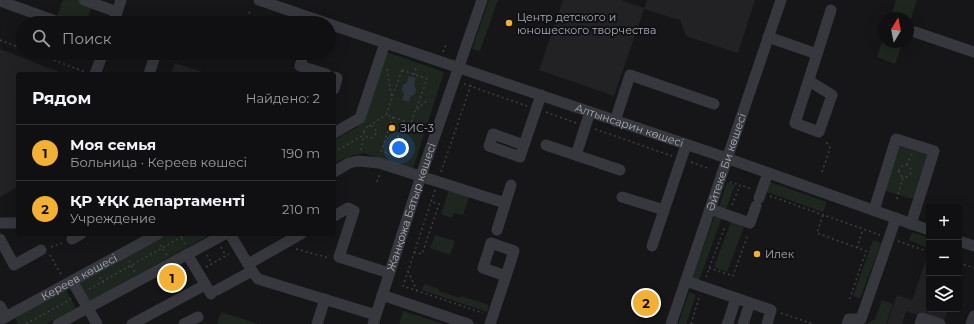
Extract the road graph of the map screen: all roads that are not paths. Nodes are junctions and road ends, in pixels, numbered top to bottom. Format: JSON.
{"nodes":[{"id":1,"x":84,"y":0,"type":"edge"},
{"id":2,"x":121,"y":0,"type":"edge"},
{"id":3,"x":259,"y":0,"type":"edge"},
{"id":4,"x":482,"y":0,"type":"edge"},
{"id":5,"x":780,"y":0,"type":"edge"},
{"id":6,"x":0,"y":1,"type":"edge"},
{"id":7,"x":831,"y":10,"type":"dead end"},
{"id":8,"x":117,"y":12,"type":"junction"},
{"id":9,"x":42,"y":16,"type":"edge"},
{"id":10,"x":116,"y":16,"type":"edge"},
{"id":11,"x":304,"y":16,"type":"edge"},
{"id":12,"x":336,"y":27,"type":"edge"},
{"id":13,"x":915,"y":32,"type":"dead end"},
{"id":14,"x":768,"y":37,"type":"junction"},
{"id":15,"x":385,"y":43,"type":"junction"},
{"id":16,"x":974,"y":52,"type":"edge"},
{"id":17,"x":817,"y":54,"type":"junction"},
{"id":18,"x":98,"y":60,"type":"edge"},
{"id":19,"x":154,"y":60,"type":"edge"},
{"id":20,"x":302,"y":60,"type":"edge"},
{"id":21,"x":459,"y":67,"type":"junction"},
{"id":22,"x":300,"y":70,"type":"edge"},
{"id":23,"x":91,"y":72,"type":"edge"},
{"id":24,"x":150,"y":72,"type":"edge"},
{"id":25,"x":313,"y":72,"type":"edge"},
{"id":26,"x":808,"y":82,"type":"junction"},
{"id":27,"x":541,"y":96,"type":"junction"},
{"id":28,"x":714,"y":104,"type":"dead end"},
{"id":29,"x":590,"y":112,"type":"junction"},
{"id":30,"x":615,"y":120,"type":"junction"},
{"id":31,"x":336,"y":133,"type":"edge"},
{"id":32,"x":524,"y":145,"type":"dead end"},
{"id":33,"x":546,"y":145,"type":"dead end"},
{"id":34,"x":686,"y":145,"type":"junction"},
{"id":35,"x":576,"y":155,"type":"junction"},
{"id":36,"x":727,"y":159,"type":"junction"},
{"id":37,"x":620,"y":170,"type":"dead end"},
{"id":38,"x":336,"y":171,"type":"edge"},
{"id":39,"x":768,"y":173,"type":"junction"},
{"id":40,"x":421,"y":176,"type":"junction"},
{"id":41,"x":511,"y":185,"type":"dead end"},
{"id":42,"x":622,"y":196,"type":"dead end"},
{"id":43,"x":505,"y":203,"type":"junction"},
{"id":44,"x":710,"y":209,"type":"junction"},
{"id":45,"x":664,"y":210,"type":"junction"},
{"id":46,"x":874,"y":210,"type":"junction"},
{"id":47,"x":336,"y":215,"type":"edge"},
{"id":48,"x":896,"y":218,"type":"junction"},
{"id":49,"x":0,"y":223,"type":"edge"},
{"id":50,"x":16,"y":223,"type":"edge"},
{"id":51,"x":911,"y":224,"type":"junction"},
{"id":52,"x":926,"y":229,"type":"edge"},
{"id":53,"x":497,"y":230,"type":"dead end"},
{"id":54,"x":221,"y":236,"type":"edge"},
{"id":55,"x":231,"y":236,"type":"edge"},
{"id":56,"x":298,"y":236,"type":"edge"},
{"id":57,"x":0,"y":239,"type":"edge"},
{"id":58,"x":159,"y":239,"type":"edge"},
{"id":59,"x":962,"y":242,"type":"edge"},
{"id":60,"x":652,"y":246,"type":"dead end"},
{"id":61,"x":974,"y":246,"type":"edge"},
{"id":62,"x":44,"y":249,"type":"road end"},
{"id":63,"x":187,"y":251,"type":"junction"},
{"id":64,"x":250,"y":267,"type":"junction"},
{"id":65,"x":389,"y":273,"type":"junction"},
{"id":66,"x":506,"y":276,"type":"dead end"},
{"id":67,"x":67,"y":280,"type":"junction"},
{"id":68,"x":686,"y":281,"type":"junction"},
{"id":69,"x":211,"y":290,"type":"junction"},
{"id":70,"x":382,"y":295,"type":"junction"},
{"id":71,"x":736,"y":298,"type":"junction"},
{"id":72,"x":325,"y":299,"type":"junction"},
{"id":73,"x":750,"y":303,"type":"junction"},
{"id":74,"x":0,"y":306,"type":"edge"},
{"id":75,"x":88,"y":308,"type":"junction"},
{"id":76,"x":198,"y":317,"type":"dead end"},
{"id":77,"x":974,"y":317,"type":"edge"},
{"id":78,"x":3,"y":318,"type":"edge"},
{"id":79,"x":374,"y":320,"type":"edge"},
{"id":80,"x":491,"y":320,"type":"edge"},
{"id":81,"x":58,"y":324,"type":"edge"},
{"id":82,"x":97,"y":324,"type":"edge"},
{"id":83,"x":132,"y":324,"type":"edge"},
{"id":84,"x":184,"y":324,"type":"edge"},
{"id":85,"x":317,"y":324,"type":"edge"},
{"id":86,"x":468,"y":324,"type":"edge"},
{"id":87,"x":671,"y":324,"type":"edge"},
{"id":88,"x":727,"y":324,"type":"edge"},
{"id":89,"x":743,"y":324,"type":"edge"},
{"id":90,"x":767,"y":324,"type":"edge"},
{"id":91,"x":847,"y":324,"type":"edge"},
{"id":92,"x":920,"y":324,"type":"edge"},
{"id":93,"x":940,"y":324,"type":"edge"},
{"id":94,"x":971,"y":324,"type":"edge"}],
"edges":[{"from":1,"to":8,"type":"street"},
{"from":2,"to":8,"type":"street"},
{"from":3,"to":11,"type":"street","name":"Алтынсарин көшесі"},
{"from":4,"to":21,"type":"street","name":"Жанқожа Батыр көшесі"},
{"from":5,"to":14,"type":"street","name":"Әйтеке Би көшесі"},
{"from":6,"to":9,"type":"street"},
{"from":7,"to":17,"type":"street"},
{"from":8,"to":10,"type":"street"},
{"from":12,"to":15,"type":"street","name":"Алтынсарин көшесі"},
{"from":13,"to":16,"type":"street"},
{"from":14,"to":17,"type":"street"},
{"from":14,"to":36,"type":"street","name":"Әйтеке Би көшесі"},
{"from":15,"to":21,"type":"street","name":"Алтынсарин көшесі"},
{"from":15,"to":31,"type":"street"},
{"from":17,"to":26,"type":"street"},
{"from":18,"to":23,"type":"street"},
{"from":19,"to":24,"type":"street"},
{"from":20,"to":22,"type":"street"},
{"from":21,"to":27,"type":"street","name":"Алтынсарин көшесі"},
{"from":21,"to":40,"type":"street","name":"Жанқожа Батыр көшесі"},
{"from":22,"to":25,"type":"street"},
{"from":26,"to":26,"type":"street"},
{"from":27,"to":29,"type":"street","name":"Алтынсарин көшесі"},
{"from":27,"to":32,"type":"street"},
{"from":28,"to":30,"type":"street"},
{"from":29,"to":30,"type":"street","name":"Алтынсарин көшесі"},
{"from":29,"to":35,"type":"street"},
{"from":30,"to":34,"type":"street","name":"Алтынсарин көшесі"},
{"from":33,"to":35,"type":"street"},
{"from":34,"to":36,"type":"street","name":"Алтынсарин көшесі"},
{"from":34,"to":45,"type":"street"},
{"from":35,"to":37,"type":"street"},
{"from":36,"to":39,"type":"street","name":"Алтынсарин көшесі"},
{"from":36,"to":44,"type":"street","name":"Әйтеке Би көшесі"},
{"from":38,"to":40,"type":"street"},
{"from":39,"to":44,"type":"street"},
{"from":39,"to":46,"type":"street","name":"Алтынсарин көшесі"},
{"from":40,"to":43,"type":"street"},
{"from":40,"to":65,"type":"street","name":"Жанқожа Батыр көшесі"},
{"from":41,"to":43,"type":"street"},
{"from":42,"to":45,"type":"street"},
{"from":43,"to":53,"type":"street"},
{"from":44,"to":68,"type":"street","name":"Әйтеке Би көшесі"},
{"from":45,"to":60,"type":"street"},
{"from":46,"to":48,"type":"street","name":"Алтынсарин көшесі"},
{"from":46,"to":51,"type":"street"},
{"from":47,"to":65,"type":"street"},
{"from":48,"to":51,"type":"street","name":"Алтынсарин көшесі"},
{"from":48,"to":91,"type":"street"},
{"from":49,"to":50,"type":"street"},
{"from":51,"to":52,"type":"street","name":"Алтынсарин көшесі"},
{"from":54,"to":63,"type":"street"},
{"from":55,"to":64,"type":"street"},
{"from":56,"to":64,"type":"street"},
{"from":57,"to":62,"type":"street"},
{"from":58,"to":67,"type":"street","name":"Кереев көшесі"},
{"from":59,"to":61,"type":"street"},
{"from":63,"to":69,"type":"street"},
{"from":63,"to":75,"type":"street"},
{"from":64,"to":69,"type":"street"},
{"from":64,"to":72,"type":"street"},
{"from":65,"to":70,"type":"street","name":"Жанқожа Батыр көшесі"},
{"from":66,"to":80,"type":"street"},
{"from":67,"to":75,"type":"street"},
{"from":67,"to":78,"type":"street","name":"Кереев көшесі"},
{"from":68,"to":71,"type":"street"},
{"from":68,"to":87,"type":"street","name":"Әйтеке Би көшесі"},
{"from":69,"to":83,"type":"street"},
{"from":70,"to":79,"type":"street","name":"Жанқожа Батыр көшесі"},
{"from":70,"to":86,"type":"street"},
{"from":71,"to":73,"type":"street"},
{"from":71,"to":88,"type":"street"},
{"from":72,"to":79,"type":"street"},
{"from":72,"to":85,"type":"street"},
{"from":73,"to":89,"type":"street"},
{"from":73,"to":90,"type":"street"},
{"from":74,"to":78,"type":"street"},
{"from":75,"to":81,"type":"street"},
{"from":75,"to":82,"type":"street"},
{"from":76,"to":84,"type":"street"},
{"from":77,"to":94,"type":"street"},
{"from":92,"to":93,"type":"street"}]}
